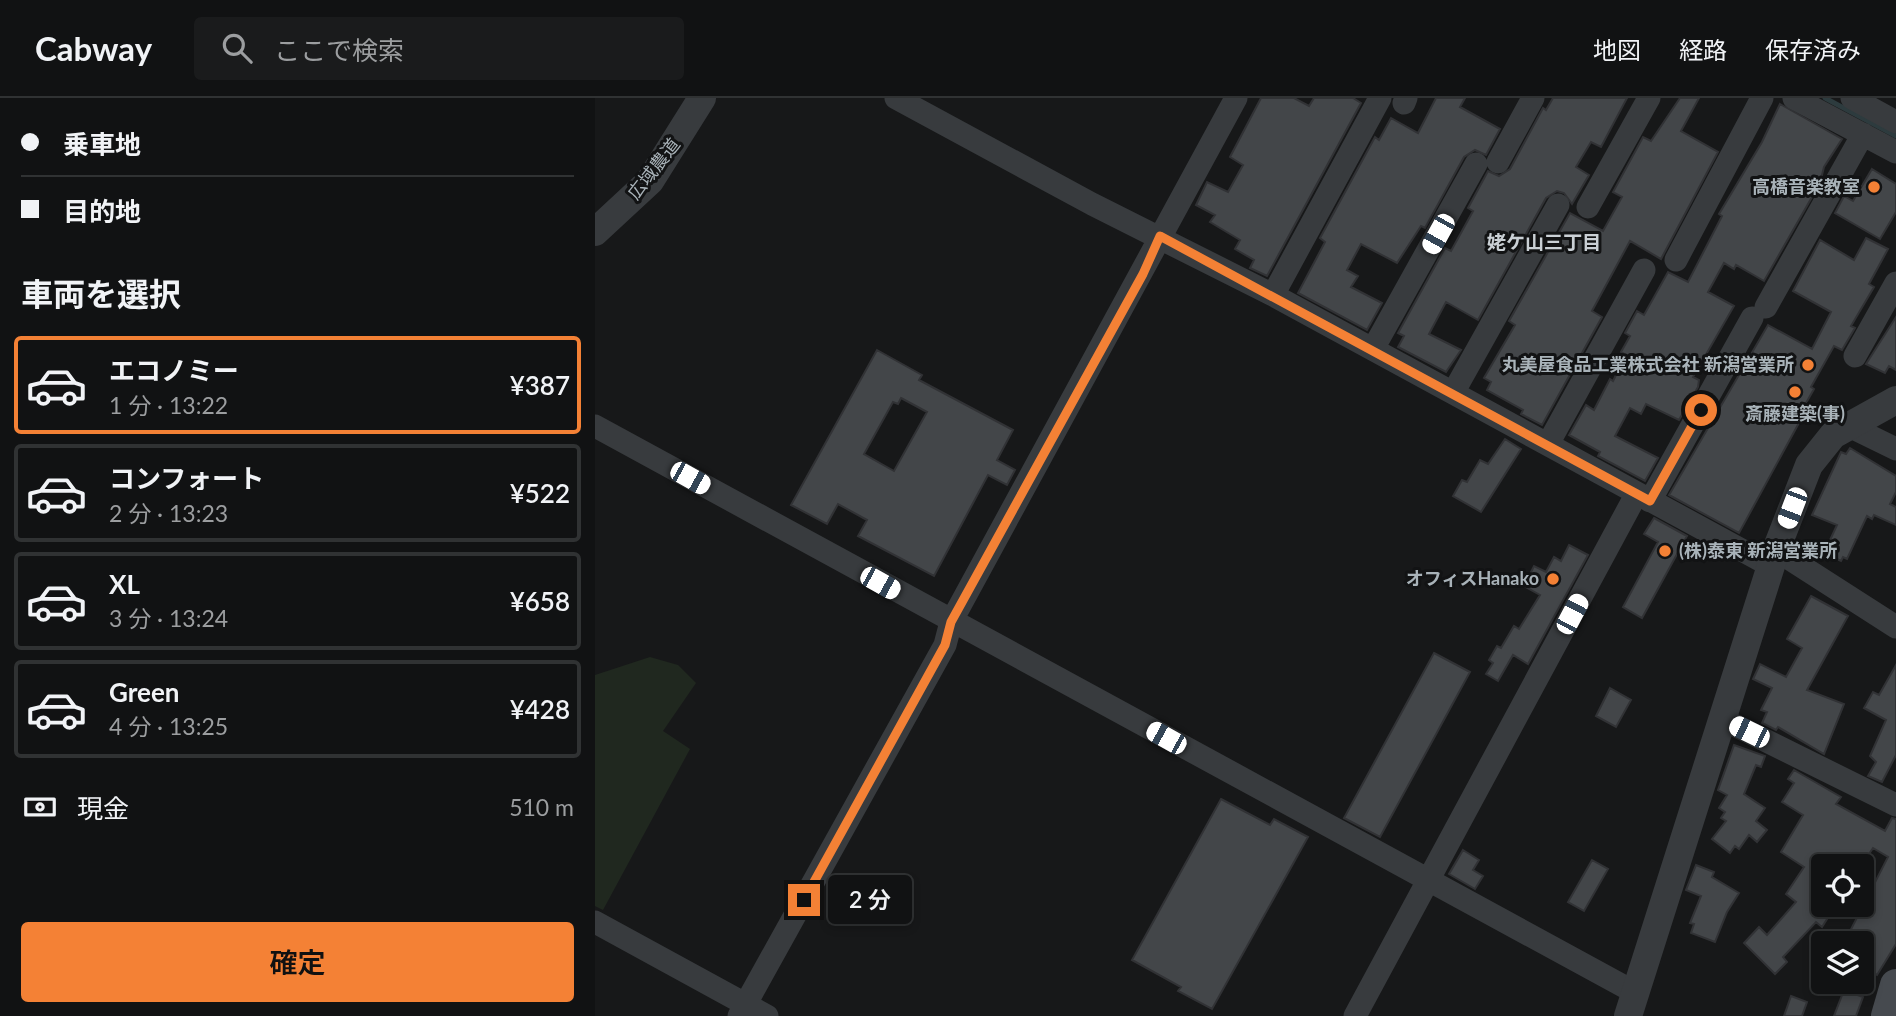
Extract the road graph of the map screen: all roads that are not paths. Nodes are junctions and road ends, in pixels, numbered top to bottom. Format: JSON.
{"nodes":[{"id":1,"x":702,"y":98,"type":"edge"},
{"id":2,"x":896,"y":98,"type":"edge"},
{"id":3,"x":1236,"y":98,"type":"edge"},
{"id":4,"x":1380,"y":98,"type":"edge"},
{"id":5,"x":1533,"y":98,"type":"edge"},
{"id":6,"x":1649,"y":98,"type":"edge"},
{"id":7,"x":1762,"y":98,"type":"edge"},
{"id":8,"x":1794,"y":98,"type":"edge"},
{"id":9,"x":1852,"y":98,"type":"edge"},
{"id":10,"x":1896,"y":122,"type":"edge"},
{"id":11,"x":1863,"y":134,"type":"junction"},
{"id":12,"x":1896,"y":152,"type":"edge"},
{"id":13,"x":1558,"y":205,"type":"dead end"},
{"id":14,"x":1588,"y":207,"type":"dead end"},
{"id":15,"x":595,"y":232,"type":"edge"},
{"id":16,"x":1160,"y":236,"type":"junction"},
{"id":17,"x":1676,"y":260,"type":"dead end"},
{"id":18,"x":1644,"y":270,"type":"dead end"},
{"id":19,"x":1896,"y":283,"type":"edge"},
{"id":20,"x":1273,"y":295,"type":"junction"},
{"id":21,"x":1373,"y":349,"type":"junction"},
{"id":22,"x":1855,"y":356,"type":"dead end"},
{"id":23,"x":1453,"y":393,"type":"junction"},
{"id":24,"x":1896,"y":400,"type":"edge"},
{"id":25,"x":595,"y":426,"type":"edge"},
{"id":26,"x":1849,"y":426,"type":"junction"},
{"id":27,"x":1548,"y":444,"type":"junction"},
{"id":28,"x":1896,"y":449,"type":"edge"},
{"id":29,"x":1644,"y":497,"type":"junction"},
{"id":30,"x":1774,"y":558,"type":"junction"},
{"id":31,"x":951,"y":622,"type":"junction"},
{"id":32,"x":1896,"y":627,"type":"edge"},
{"id":33,"x":1724,"y":720,"type":"junction"},
{"id":34,"x":1896,"y":805,"type":"edge"},
{"id":35,"x":1429,"y":879,"type":"junction"},
{"id":36,"x":595,"y":922,"type":"edge"},
{"id":37,"x":1896,"y":985,"type":"edge"},
{"id":38,"x":1632,"y":1004,"type":"edge"},
{"id":39,"x":742,"y":1010,"type":"edge"},
{"id":40,"x":767,"y":1016,"type":"edge"},
{"id":41,"x":1355,"y":1016,"type":"edge"},
{"id":42,"x":1887,"y":1016,"type":"edge"}],
"edges":[{"from":1,"to":15,"type":"street","name":"広域農道"},
{"from":2,"to":16,"type":"street"},
{"from":3,"to":16,"type":"street"},
{"from":4,"to":20,"type":"street"},
{"from":5,"to":21,"type":"street"},
{"from":6,"to":14,"type":"street"},
{"from":7,"to":17,"type":"street"},
{"from":8,"to":11,"type":"street"},
{"from":9,"to":10,"type":"street"},
{"from":11,"to":12,"type":"street"},
{"from":11,"to":29,"type":"street"},
{"from":13,"to":23,"type":"street"},
{"from":16,"to":20,"type":"street"},
{"from":16,"to":31,"type":"street"},
{"from":18,"to":27,"type":"street"},
{"from":19,"to":22,"type":"street"},
{"from":20,"to":21,"type":"street"},
{"from":21,"to":23,"type":"street"},
{"from":23,"to":27,"type":"street"},
{"from":24,"to":26,"type":"street"},
{"from":25,"to":31,"type":"street"},
{"from":26,"to":28,"type":"street"},
{"from":26,"to":30,"type":"street"},
{"from":27,"to":29,"type":"street"},
{"from":29,"to":30,"type":"street"},
{"from":29,"to":35,"type":"street"},
{"from":30,"to":32,"type":"street"},
{"from":30,"to":33,"type":"street"},
{"from":31,"to":35,"type":"street"},
{"from":31,"to":39,"type":"street"},
{"from":33,"to":34,"type":"street"},
{"from":33,"to":38,"type":"street"},
{"from":35,"to":38,"type":"street"},
{"from":35,"to":41,"type":"street"},
{"from":36,"to":39,"type":"street"},
{"from":37,"to":42,"type":"main road"},
{"from":39,"to":40,"type":"street"}]}
